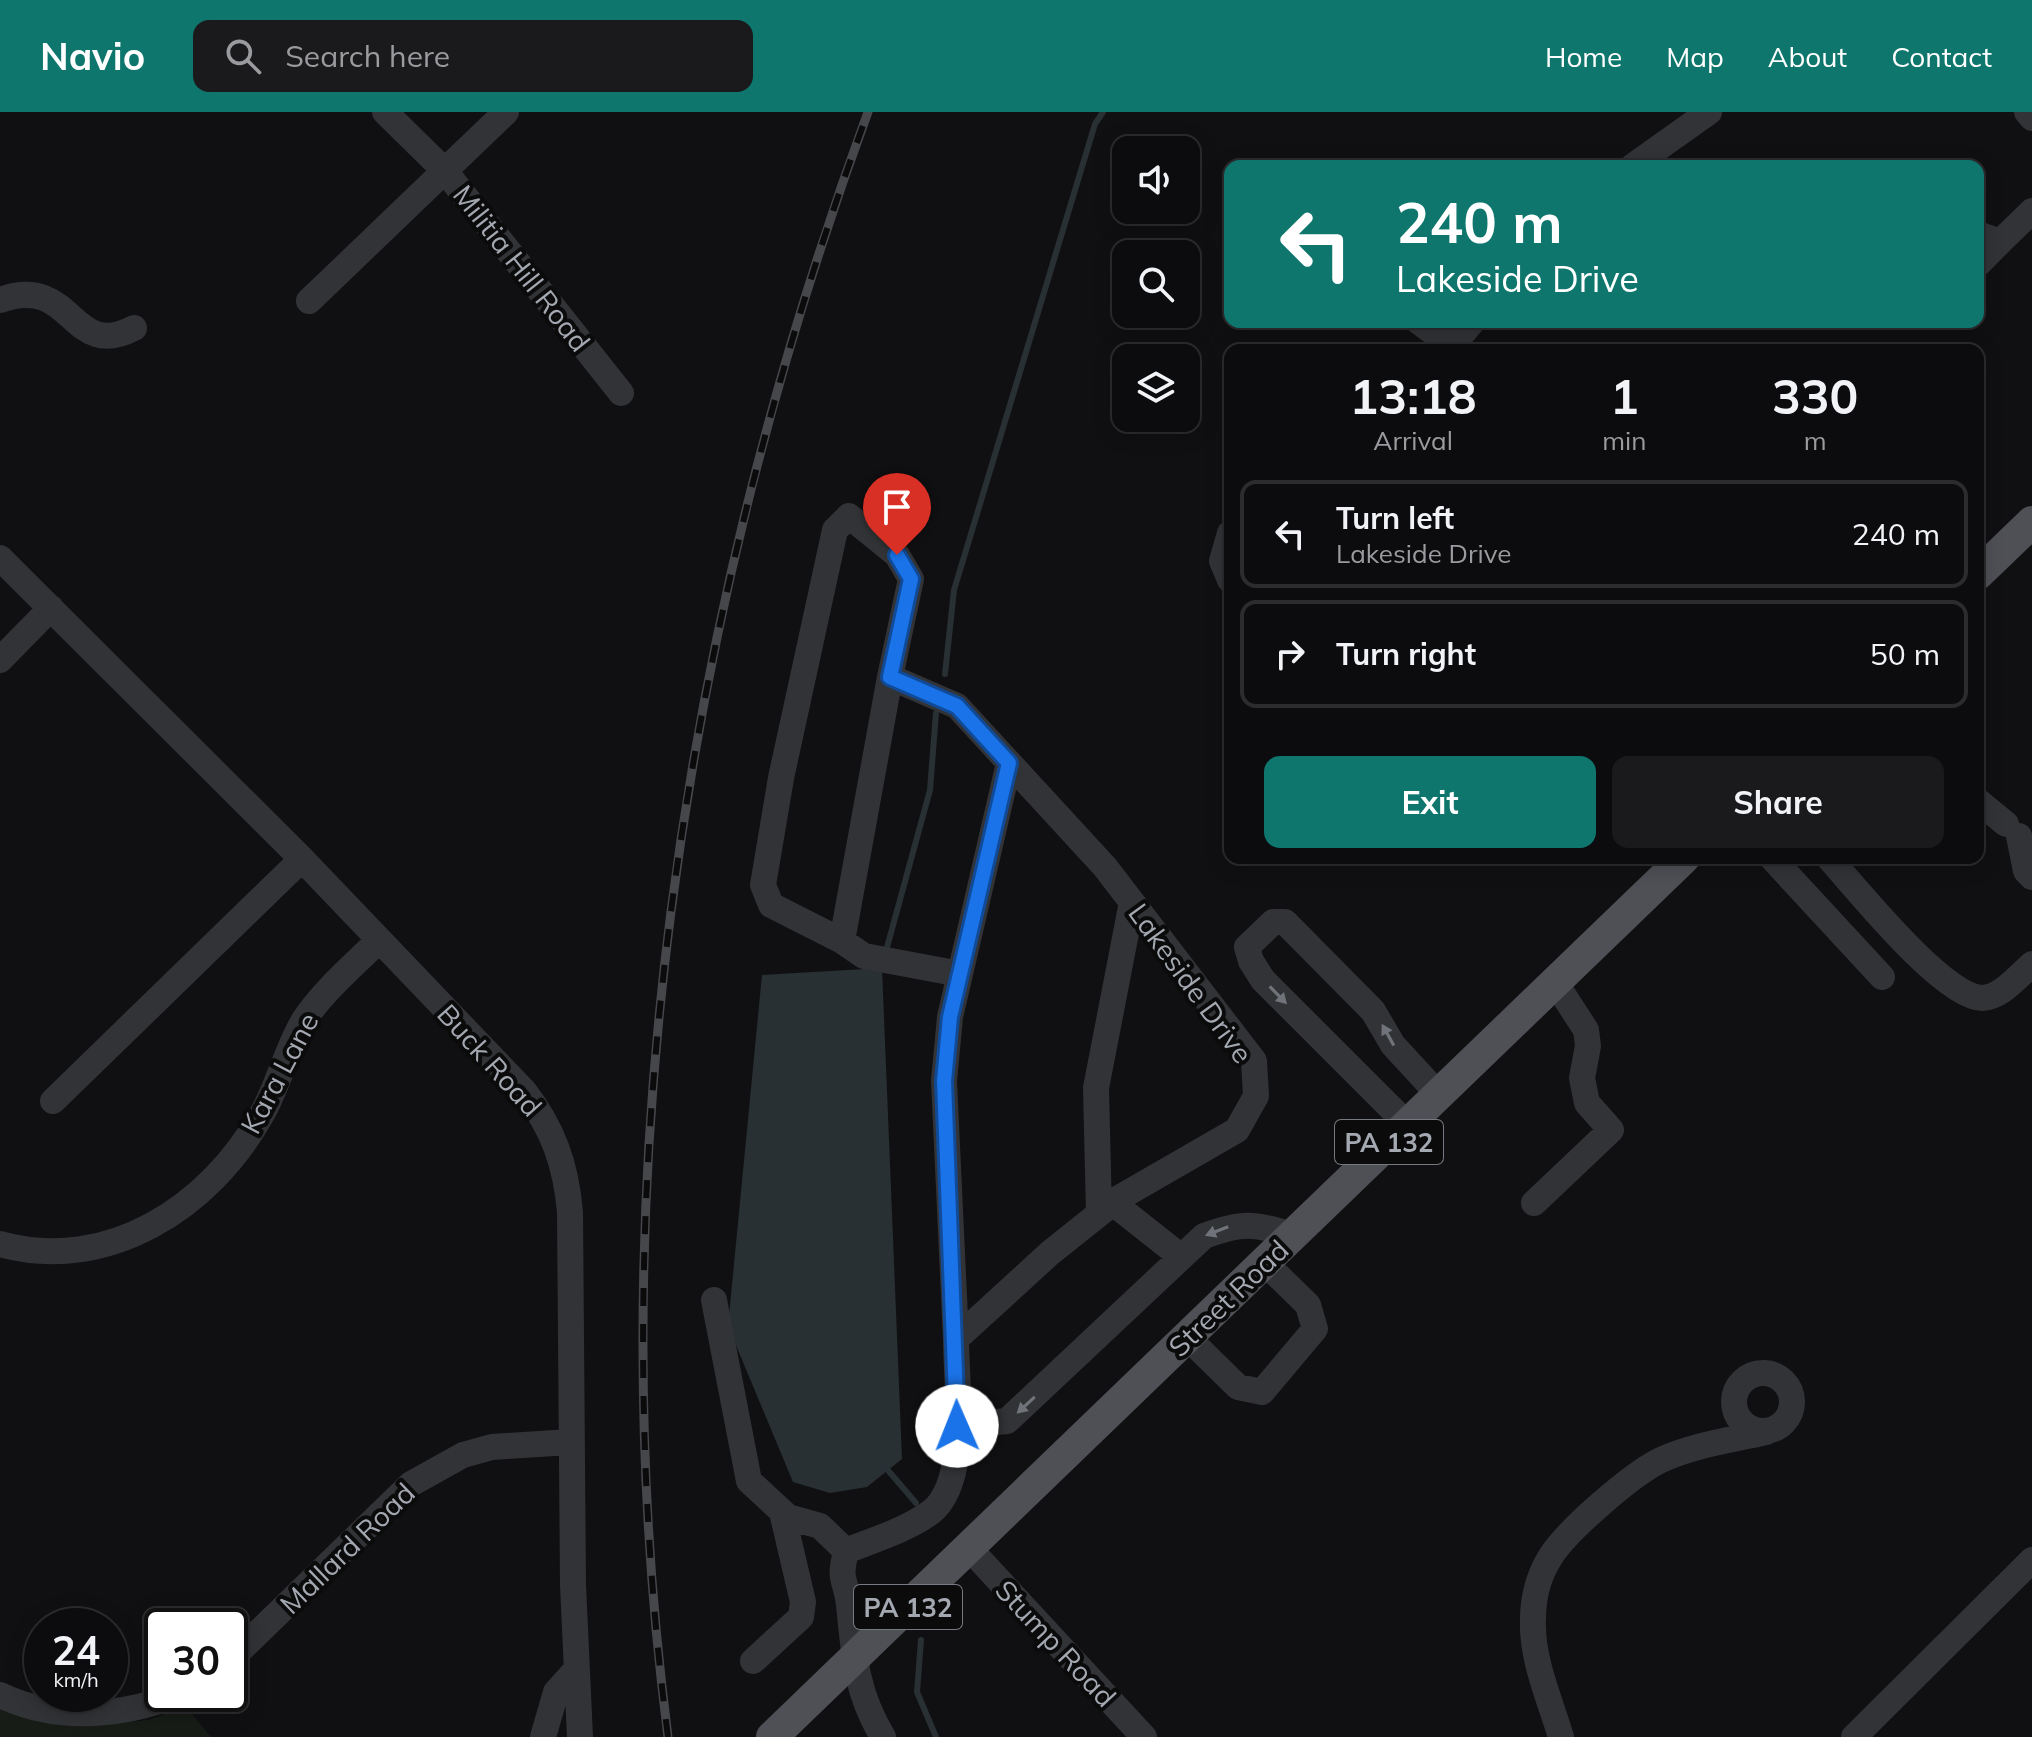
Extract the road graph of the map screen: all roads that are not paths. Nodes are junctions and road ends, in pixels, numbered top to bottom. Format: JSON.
{"nodes":[{"id":1,"x":385,"y":112,"type":"edge"},
{"id":2,"x":506,"y":112,"type":"edge"},
{"id":3,"x":1709,"y":112,"type":"edge"},
{"id":4,"x":2027,"y":112,"type":"edge"},
{"id":5,"x":2032,"y":118,"type":"edge"},
{"id":6,"x":1641,"y":160,"type":"edge"},
{"id":7,"x":445,"y":171,"type":"junction"},
{"id":8,"x":2032,"y":211,"type":"edge"},
{"id":9,"x":1989,"y":238,"type":"edge"},
{"id":10,"x":0,"y":300,"type":"edge"},
{"id":11,"x":309,"y":301,"type":"dead end"},
{"id":12,"x":134,"y":328,"type":"dead end"},
{"id":13,"x":1426,"y":328,"type":"edge"},
{"id":14,"x":1467,"y":328,"type":"edge"},
{"id":15,"x":1446,"y":344,"type":"edge"},
{"id":16,"x":1454,"y":344,"type":"edge"},
{"id":17,"x":621,"y":393,"type":"dead end"},
{"id":18,"x":2032,"y":522,"type":"edge"},
{"id":19,"x":0,"y":558,"type":"edge"},
{"id":20,"x":1984,"y":568,"type":"edge"},
{"id":21,"x":51,"y":608,"type":"junction"},
{"id":22,"x":0,"y":660,"type":"edge"},
{"id":23,"x":897,"y":680,"type":"junction"},
{"id":24,"x":1009,"y":763,"type":"junction"},
{"id":25,"x":1984,"y":806,"type":"edge"},
{"id":26,"x":302,"y":859,"type":"junction"},
{"id":27,"x":1678,"y":864,"type":"edge"},
{"id":28,"x":1778,"y":864,"type":"edge"},
{"id":29,"x":1835,"y":864,"type":"edge"},
{"id":30,"x":2032,"y":877,"type":"edge"},
{"id":31,"x":1132,"y":902,"type":"junction"},
{"id":32,"x":379,"y":940,"type":"junction"},
{"id":33,"x":842,"y":941,"type":"junction"},
{"id":34,"x":2032,"y":964,"type":"edge"},
{"id":35,"x":960,"y":974,"type":"junction"},
{"id":36,"x":1882,"y":977,"type":"dead end"},
{"id":37,"x":1555,"y":982,"type":"junction"},
{"id":38,"x":1439,"y":1095,"type":"junction"},
{"id":39,"x":53,"y":1101,"type":"dead end"},
{"id":40,"x":1407,"y":1124,"type":"junction"},
{"id":41,"x":1534,"y":1203,"type":"dead end"},
{"id":42,"x":1106,"y":1209,"type":"junction"},
{"id":43,"x":1292,"y":1235,"type":"junction"},
{"id":44,"x":0,"y":1244,"type":"edge"},
{"id":45,"x":1180,"y":1256,"type":"junction"},
{"id":46,"x":1264,"y":1262,"type":"junction"},
{"id":47,"x":714,"y":1300,"type":"dead end"},
{"id":48,"x":1187,"y":1337,"type":"junction"},
{"id":49,"x":956,"y":1339,"type":"junction"},
{"id":50,"x":957,"y":1426,"type":"junction"},
{"id":51,"x":1766,"y":1432,"type":"dead end"},
{"id":52,"x":570,"y":1442,"type":"junction"},
{"id":53,"x":782,"y":1512,"type":"junction"},
{"id":54,"x":969,"y":1548,"type":"junction"},
{"id":55,"x":846,"y":1551,"type":"junction"},
{"id":56,"x":2032,"y":1560,"type":"edge"},
{"id":57,"x":248,"y":1642,"type":"edge"},
{"id":58,"x":853,"y":1659,"type":"junction"},
{"id":59,"x":753,"y":1661,"type":"dead end"},
{"id":60,"x":576,"y":1670,"type":"junction"},
{"id":61,"x":0,"y":1695,"type":"edge"},
{"id":62,"x":144,"y":1705,"type":"edge"},
{"id":63,"x":543,"y":1737,"type":"edge"},
{"id":64,"x":580,"y":1737,"type":"edge"},
{"id":65,"x":772,"y":1737,"type":"edge"},
{"id":66,"x":883,"y":1737,"type":"edge"},
{"id":67,"x":1144,"y":1737,"type":"edge"},
{"id":68,"x":1561,"y":1737,"type":"edge"},
{"id":69,"x":1854,"y":1737,"type":"edge"}],
"edges":[{"from":1,"to":7,"type":"street"},
{"from":2,"to":7,"type":"street","name":"Militia Hill Road"},
{"from":3,"to":6,"type":"street"},
{"from":4,"to":5,"type":"street"},
{"from":7,"to":11,"type":"street"},
{"from":7,"to":17,"type":"street","name":"Militia Hill Road"},
{"from":8,"to":9,"type":"street"},
{"from":10,"to":12,"type":"street"},
{"from":13,"to":15,"type":"street"},
{"from":14,"to":16,"type":"street"},
{"from":18,"to":20,"type":"main road"},
{"from":19,"to":21,"type":"street","name":"Buck Road"},
{"from":21,"to":22,"type":"street"},
{"from":21,"to":26,"type":"street","name":"Buck Road"},
{"from":23,"to":24,"type":"street","name":"Lakeside Drive"},
{"from":23,"to":33,"type":"street"},
{"from":23,"to":33,"type":"street"},
{"from":24,"to":31,"type":"street","name":"Lakeside Drive"},
{"from":24,"to":35,"type":"street"},
{"from":25,"to":30,"type":"street"},
{"from":26,"to":32,"type":"street","name":"Buck Road"},
{"from":26,"to":39,"type":"street"},
{"from":27,"to":37,"type":"main road","name":"Street Road","number":"PA 132"},
{"from":28,"to":36,"type":"street"},
{"from":29,"to":34,"type":"street"},
{"from":31,"to":42,"type":"street"},
{"from":31,"to":42,"type":"street","name":"Lakeside Drive"},
{"from":32,"to":44,"type":"street","name":"Kara Lane"},
{"from":32,"to":52,"type":"street","name":"Buck Road"},
{"from":33,"to":35,"type":"street"},
{"from":35,"to":49,"type":"street"},
{"from":37,"to":38,"type":"main road","name":"Street Road","number":"PA 132"},
{"from":37,"to":41,"type":"street"},
{"from":38,"to":40,"type":"main road","name":"Street Road","number":"PA 132"},
{"from":38,"to":40,"type":"street","one_way":true},
{"from":40,"to":43,"type":"main road","name":"Street Road","number":"PA 132"},
{"from":42,"to":45,"type":"street"},
{"from":42,"to":49,"type":"street","name":"Lakeside Drive"},
{"from":43,"to":45,"type":"street","one_way":true},
{"from":43,"to":46,"type":"main road","name":"Street Road","number":"PA 132"},
{"from":45,"to":50,"type":"street","one_way":true},
{"from":46,"to":48,"type":"main road","name":"Street Road","number":"PA 132"},
{"from":46,"to":48,"type":"street"},
{"from":47,"to":53,"type":"street"},
{"from":48,"to":54,"type":"main road","name":"Street Road","number":"PA 132"},
{"from":49,"to":50,"type":"street"},
{"from":50,"to":55,"type":"street"},
{"from":51,"to":68,"type":"street"},
{"from":52,"to":57,"type":"street","name":"Mallard Road"},
{"from":52,"to":60,"type":"street","name":"Buck Road"},
{"from":53,"to":55,"type":"street"},
{"from":53,"to":59,"type":"street"},
{"from":54,"to":58,"type":"main road","name":"Street Road","number":"PA 132"},
{"from":54,"to":67,"type":"street","name":"Stump Road"},
{"from":55,"to":58,"type":"street"},
{"from":56,"to":69,"type":"street"},
{"from":58,"to":65,"type":"main road","name":"Street Road","number":"PA 132"},
{"from":58,"to":66,"type":"street"},
{"from":60,"to":63,"type":"street"},
{"from":60,"to":64,"type":"street","name":"Buck Road"},
{"from":61,"to":62,"type":"street"}]}
